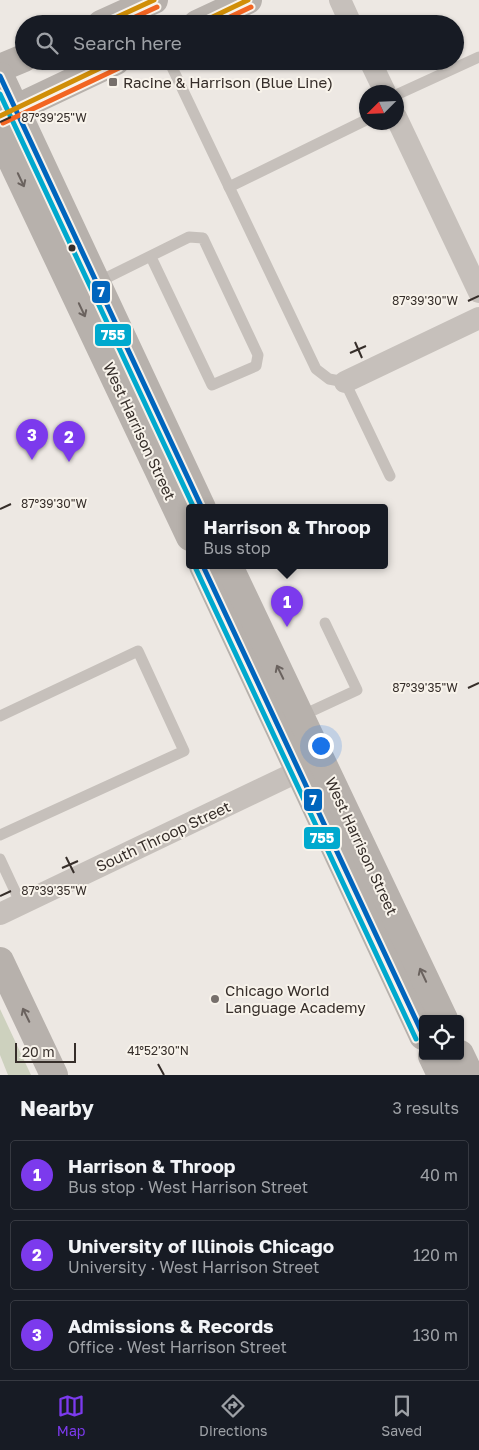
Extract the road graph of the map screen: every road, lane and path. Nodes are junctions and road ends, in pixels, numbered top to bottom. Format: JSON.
{"nodes":[{"id":1,"x":154,"y":0,"type":"edge"},
{"id":2,"x":248,"y":0,"type":"edge"},
{"id":3,"x":340,"y":0,"type":"edge"},
{"id":4,"x":120,"y":15,"type":"edge"},
{"id":5,"x":216,"y":15,"type":"edge"},
{"id":6,"x":348,"y":15,"type":"edge"},
{"id":7,"x":479,"y":56,"type":"edge"},
{"id":8,"x":15,"y":62,"type":"edge"},
{"id":9,"x":464,"y":63,"type":"edge"},
{"id":10,"x":0,"y":68,"type":"edge"},
{"id":11,"x":97,"y":70,"type":"edge"},
{"id":12,"x":173,"y":70,"type":"edge"},
{"id":13,"x":374,"y":70,"type":"edge"},
{"id":14,"x":449,"y":70,"type":"edge"},
{"id":15,"x":0,"y":76,"type":"edge"},
{"id":16,"x":382,"y":85,"type":"edge"},
{"id":17,"x":404,"y":91,"type":"edge"},
{"id":18,"x":8,"y":112,"type":"edge"},
{"id":19,"x":359,"y":123,"type":"edge"},
{"id":20,"x":402,"y":130,"type":"edge"},
{"id":21,"x":0,"y":136,"type":"edge"},
{"id":22,"x":229,"y":186,"type":"junction"},
{"id":23,"x":151,"y":256,"type":"junction"},
{"id":24,"x":96,"y":283,"type":"junction"},
{"id":25,"x":479,"y":292,"type":"edge"},
{"id":26,"x":479,"y":318,"type":"edge"},
{"id":27,"x":346,"y":382,"type":"junction"},
{"id":28,"x":390,"y":476,"type":"dead end"},
{"id":29,"x":200,"y":504,"type":"edge"},
{"id":30,"x":186,"y":529,"type":"edge"},
{"id":31,"x":205,"y":569,"type":"edge"},
{"id":32,"x":230,"y":569,"type":"edge"},
{"id":33,"x":325,"y":623,"type":"dead end"},
{"id":34,"x":0,"y":716,"type":"edge"},
{"id":35,"x":290,"y":721,"type":"junction"},
{"id":36,"x":299,"y":771,"type":"junction"},
{"id":37,"x":0,"y":835,"type":"edge"},
{"id":38,"x":0,"y":859,"type":"edge"},
{"id":39,"x":21,"y":904,"type":"junction"},
{"id":40,"x":0,"y":914,"type":"edge"},
{"id":41,"x":0,"y":961,"type":"edge"},
{"id":42,"x":442,"y":1015,"type":"edge"},
{"id":43,"x":419,"y":1027,"type":"edge"},
{"id":44,"x":434,"y":1060,"type":"edge"},
{"id":45,"x":463,"y":1060,"type":"edge"},
{"id":46,"x":54,"y":1075,"type":"edge"},
{"id":47,"x":441,"y":1075,"type":"edge"},
{"id":48,"x":470,"y":1075,"type":"edge"}],
"edges":[{"from":1,"to":4,"type":"main road"},
{"from":2,"to":5,"type":"main road"},
{"from":3,"to":6,"type":"street"},
{"from":7,"to":9,"type":"lane"},
{"from":8,"to":10,"type":"main road"},
{"from":11,"to":18,"type":"main road"},
{"from":12,"to":22,"type":"lane"},
{"from":13,"to":16,"type":"street"},
{"from":14,"to":17,"type":"lane"},
{"from":15,"to":18,"type":"main road","name":"West Harrison Street"},
{"from":18,"to":24,"type":"main road","name":"West Harrison Street"},
{"from":19,"to":22,"type":"lane"},
{"from":20,"to":25,"type":"street"},
{"from":21,"to":30,"type":"main road","name":"West Harrison Street","one_way":true},
{"from":22,"to":27,"type":"lane"},
{"from":23,"to":23,"type":"lane"},
{"from":23,"to":24,"type":"lane"},
{"from":24,"to":29,"type":"main road","name":"West Harrison Street"},
{"from":26,"to":27,"type":"street"},
{"from":27,"to":28,"type":"lane"},
{"from":31,"to":35,"type":"main road","name":"West Harrison Street"},
{"from":35,"to":32,"type":"main road","name":"West Harrison Street","one_way":true},
{"from":33,"to":35,"type":"lane"},
{"from":34,"to":37,"type":"lane"},
{"from":35,"to":36,"type":"main road","name":"West Harrison Street"},
{"from":42,"to":35,"type":"main road","name":"West Harrison Street","one_way":true},
{"from":36,"to":39,"type":"street","name":"South Throop Street"},
{"from":36,"to":43,"type":"main road","name":"West Harrison Street"},
{"from":38,"to":39,"type":"lane"},
{"from":39,"to":40,"type":"street","name":"South Throop Street"},
{"from":46,"to":41,"type":"main road","one_way":true},
{"from":44,"to":47,"type":"main road"},
{"from":45,"to":48,"type":"main road"}]}
